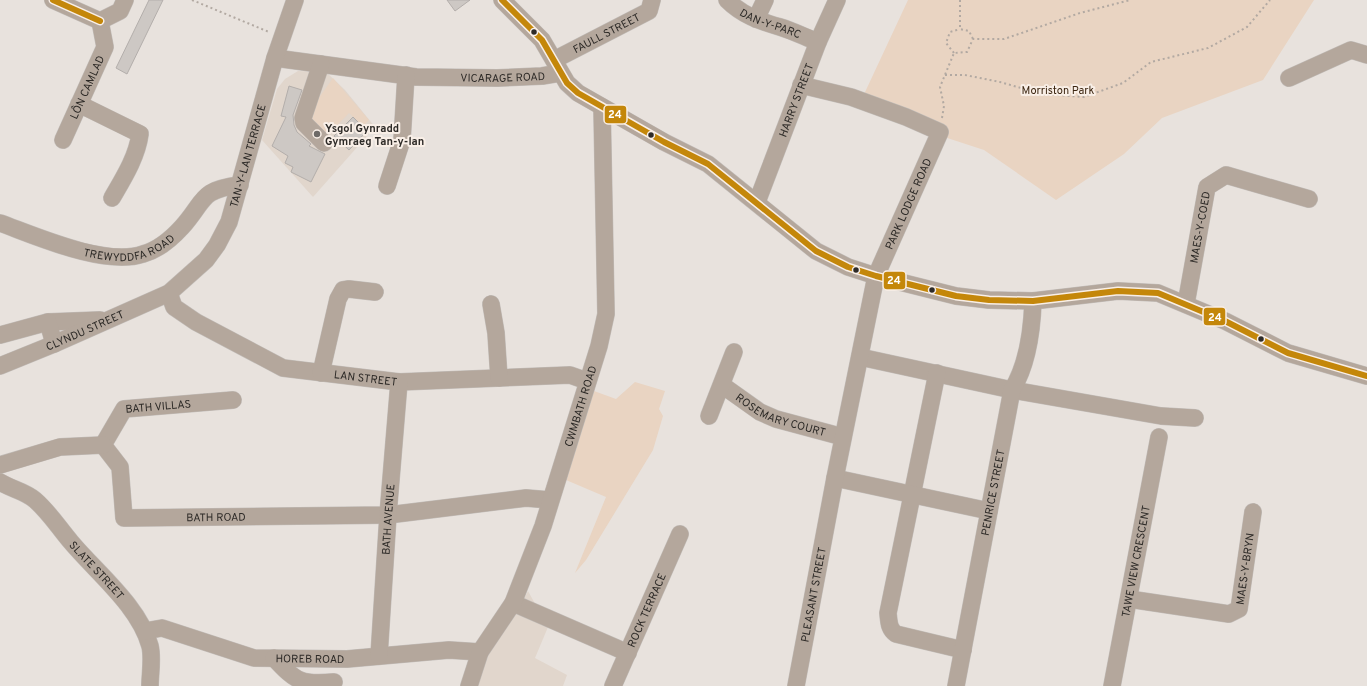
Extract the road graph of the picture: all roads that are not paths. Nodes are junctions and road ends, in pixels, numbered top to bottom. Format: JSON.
{"nodes":[{"id":1,"x":53,"y":0,"type":"edge"},
{"id":2,"x":126,"y":0,"type":"edge"},
{"id":3,"x":296,"y":0,"type":"edge"},
{"id":4,"x":502,"y":0,"type":"edge"},
{"id":5,"x":652,"y":0,"type":"edge"},
{"id":6,"x":727,"y":0,"type":"edge"},
{"id":7,"x":765,"y":0,"type":"edge"},
{"id":8,"x":837,"y":0,"type":"edge"},
{"id":9,"x":756,"y":20,"type":"junction"},
{"id":10,"x":100,"y":21,"type":"junction"},
{"id":11,"x":818,"y":42,"type":"junction"},
{"id":12,"x":1367,"y":55,"type":"edge"},
{"id":13,"x":275,"y":58,"type":"junction"},
{"id":14,"x":321,"y":64,"type":"junction"},
{"id":15,"x":557,"y":66,"type":"junction"},
{"id":16,"x":406,"y":75,"type":"junction"},
{"id":17,"x":1289,"y":78,"type":"dead end"},
{"id":18,"x":801,"y":86,"type":"junction"},
{"id":19,"x":80,"y":104,"type":"junction"},
{"id":20,"x":602,"y":108,"type":"junction"},
{"id":21,"x":63,"y":140,"type":"dead end"},
{"id":22,"x":324,"y":143,"type":"dead end"},
{"id":23,"x":240,"y":185,"type":"junction"},
{"id":24,"x":387,"y":186,"type":"dead end"},
{"id":25,"x":112,"y":198,"type":"dead end"},
{"id":26,"x":1309,"y":199,"type":"dead end"},
{"id":27,"x":757,"y":202,"type":"junction"},
{"id":28,"x":0,"y":222,"type":"edge"},
{"id":29,"x":876,"y":276,"type":"junction"},
{"id":30,"x":169,"y":292,"type":"junction"},
{"id":31,"x":375,"y":292,"type":"dead end"},
{"id":32,"x":1033,"y":301,"type":"junction"},
{"id":33,"x":491,"y":304,"type":"dead end"},
{"id":34,"x":1186,"y":304,"type":"junction"},
{"id":35,"x":107,"y":320,"type":"junction"},
{"id":36,"x":48,"y":322,"type":"junction"},
{"id":37,"x":0,"y":335,"type":"edge"},
{"id":38,"x":54,"y":344,"type":"junction"},
{"id":39,"x":734,"y":352,"type":"dead end"},
{"id":40,"x":860,"y":357,"type":"junction"},
{"id":41,"x":0,"y":366,"type":"edge"},
{"id":42,"x":322,"y":373,"type":"junction"},
{"id":43,"x":937,"y":373,"type":"junction"},
{"id":44,"x":1367,"y":376,"type":"edge"},
{"id":45,"x":499,"y":378,"type":"junction"},
{"id":46,"x":587,"y":381,"type":"junction"},
{"id":47,"x":399,"y":382,"type":"junction"},
{"id":48,"x":722,"y":385,"type":"junction"},
{"id":49,"x":1012,"y":390,"type":"junction"},
{"id":50,"x":233,"y":400,"type":"dead end"},
{"id":51,"x":709,"y":416,"type":"dead end"},
{"id":52,"x":1195,"y":418,"type":"dead end"},
{"id":53,"x":843,"y":436,"type":"junction"},
{"id":54,"x":1158,"y":437,"type":"dead end"},
{"id":55,"x":103,"y":445,"type":"junction"},
{"id":56,"x":0,"y":465,"type":"edge"},
{"id":57,"x":835,"y":478,"type":"junction"},
{"id":58,"x":0,"y":482,"type":"edge"},
{"id":59,"x":913,"y":494,"type":"junction"},
{"id":60,"x":550,"y":500,"type":"junction"},
{"id":61,"x":989,"y":511,"type":"junction"},
{"id":62,"x":1253,"y":512,"type":"dead end"},
{"id":63,"x":388,"y":514,"type":"junction"},
{"id":64,"x":680,"y":534,"type":"dead end"},
{"id":65,"x":1129,"y":599,"type":"junction"},
{"id":66,"x":513,"y":603,"type":"junction"},
{"id":67,"x":145,"y":631,"type":"junction"},
{"id":68,"x":962,"y":650,"type":"junction"},
{"id":69,"x":480,"y":652,"type":"junction"},
{"id":70,"x":628,"y":653,"type":"junction"},
{"id":71,"x":380,"y":656,"type":"junction"},
{"id":72,"x":274,"y":658,"type":"junction"},
{"id":73,"x":334,"y":682,"type":"dead end"},
{"id":74,"x":150,"y":686,"type":"edge"},
{"id":75,"x":469,"y":686,"type":"edge"},
{"id":76,"x":613,"y":686,"type":"edge"},
{"id":77,"x":796,"y":686,"type":"edge"},
{"id":78,"x":956,"y":686,"type":"edge"},
{"id":79,"x":1112,"y":686,"type":"edge"}],
"edges":[{"from":1,"to":10,"type":"street"},
{"from":2,"to":10,"type":"street"},
{"from":3,"to":13,"type":"street","name":"TAN-Y-LAN TERRACE"},
{"from":4,"to":15,"type":"street"},
{"from":5,"to":15,"type":"street","name":"FAULL STREET"},
{"from":6,"to":9,"type":"street","name":"DAN-Y-PARC"},
{"from":7,"to":9,"type":"street"},
{"from":8,"to":11,"type":"street","name":"HARRY STREET"},
{"from":9,"to":11,"type":"street","name":"DAN-Y-PARC"},
{"from":10,"to":19,"type":"street","name":"LÔN CAMLAD"},
{"from":11,"to":18,"type":"street","name":"HARRY STREET"},
{"from":12,"to":17,"type":"street"},
{"from":13,"to":14,"type":"street","name":"VICARAGE ROAD"},
{"from":13,"to":23,"type":"street","name":"TAN-Y-LAN TERRACE"},
{"from":14,"to":16,"type":"street","name":"VICARAGE ROAD"},
{"from":14,"to":22,"type":"street"},
{"from":15,"to":16,"type":"street","name":"VICARAGE ROAD"},
{"from":15,"to":20,"type":"street","name":"VICARAGE ROAD"},
{"from":16,"to":24,"type":"street"},
{"from":18,"to":27,"type":"street","name":"HARRY STREET"},
{"from":18,"to":29,"type":"street","name":"PARK LODGE ROAD"},
{"from":19,"to":21,"type":"street","name":"LÔN CAMLAD"},
{"from":19,"to":25,"type":"street"},
{"from":20,"to":27,"type":"street","name":"VICARAGE ROAD"},
{"from":20,"to":46,"type":"street","name":"CWMBATH ROAD"},
{"from":23,"to":28,"type":"street","name":"TREWYDDFA ROAD"},
{"from":23,"to":30,"type":"street","name":"TAN-Y-LAN TERRACE"},
{"from":26,"to":34,"type":"street","name":"MAES-Y-COED"},
{"from":27,"to":29,"type":"street","name":"VICARAGE ROAD"},
{"from":29,"to":32,"type":"street","name":"VICARAGE ROAD"},
{"from":29,"to":40,"type":"street"},
{"from":30,"to":35,"type":"street","name":"CLYNDU STREET"},
{"from":30,"to":42,"type":"street","name":"LAN STREET"},
{"from":31,"to":42,"type":"street"},
{"from":32,"to":34,"type":"street","name":"VICARAGE ROAD"},
{"from":32,"to":49,"type":"street","name":"PENRICE STREET"},
{"from":33,"to":45,"type":"street"},
{"from":34,"to":44,"type":"street","name":"VICARAGE ROAD"},
{"from":35,"to":36,"type":"street"},
{"from":35,"to":38,"type":"street","name":"CLYNDU STREET"},
{"from":36,"to":37,"type":"street"},
{"from":36,"to":38,"type":"street"},
{"from":38,"to":41,"type":"street","name":"CLYNDU STREET"},
{"from":39,"to":48,"type":"street"},
{"from":40,"to":43,"type":"street"},
{"from":40,"to":53,"type":"street"},
{"from":42,"to":47,"type":"street","name":"LAN STREET"},
{"from":43,"to":49,"type":"street"},
{"from":43,"to":59,"type":"street"},
{"from":45,"to":46,"type":"street","name":"LAN STREET"},
{"from":45,"to":47,"type":"street","name":"LAN STREET"},
{"from":46,"to":60,"type":"street","name":"CWMBATH ROAD"},
{"from":47,"to":63,"type":"street","name":"BATH AVENUE"},
{"from":48,"to":51,"type":"street"},
{"from":48,"to":53,"type":"street","name":"ROSEMARY COURT"},
{"from":49,"to":52,"type":"street"},
{"from":49,"to":61,"type":"street","name":"PENRICE STREET"},
{"from":50,"to":55,"type":"street","name":"BATH VILLAS"},
{"from":53,"to":57,"type":"street","name":"PLEASANT STREET"},
{"from":54,"to":65,"type":"street","name":"TAWE VIEW CRESCENT"},
{"from":55,"to":56,"type":"street"},
{"from":55,"to":63,"type":"street","name":"BATH ROAD"},
{"from":57,"to":59,"type":"street"},
{"from":57,"to":77,"type":"street","name":"PLEASANT STREET"},
{"from":58,"to":67,"type":"street","name":"SLATE STREET"},
{"from":59,"to":61,"type":"street"},
{"from":59,"to":68,"type":"street"},
{"from":60,"to":63,"type":"street","name":"BATH ROAD"},
{"from":60,"to":66,"type":"street","name":"CWMBATH ROAD"},
{"from":61,"to":68,"type":"street","name":"PENRICE STREET"},
{"from":62,"to":65,"type":"street","name":"MAES-Y-BRYN"},
{"from":63,"to":71,"type":"street","name":"BATH AVENUE"},
{"from":64,"to":70,"type":"street","name":"ROCK TERRACE"},
{"from":65,"to":79,"type":"street","name":"TAWE VIEW CRESCENT"},
{"from":66,"to":69,"type":"street","name":"CWMBATH ROAD"},
{"from":66,"to":70,"type":"street"},
{"from":67,"to":72,"type":"street","name":"HOREB ROAD"},
{"from":67,"to":74,"type":"street","name":"SLATE STREET"},
{"from":68,"to":78,"type":"street","name":"PENRICE STREET"},
{"from":69,"to":71,"type":"street","name":"HOREB ROAD"},
{"from":69,"to":75,"type":"street","name":"CWMBATH ROAD"},
{"from":70,"to":76,"type":"street","name":"ROCK TERRACE"},
{"from":71,"to":72,"type":"street","name":"HOREB ROAD"},
{"from":72,"to":73,"type":"street"}]}
